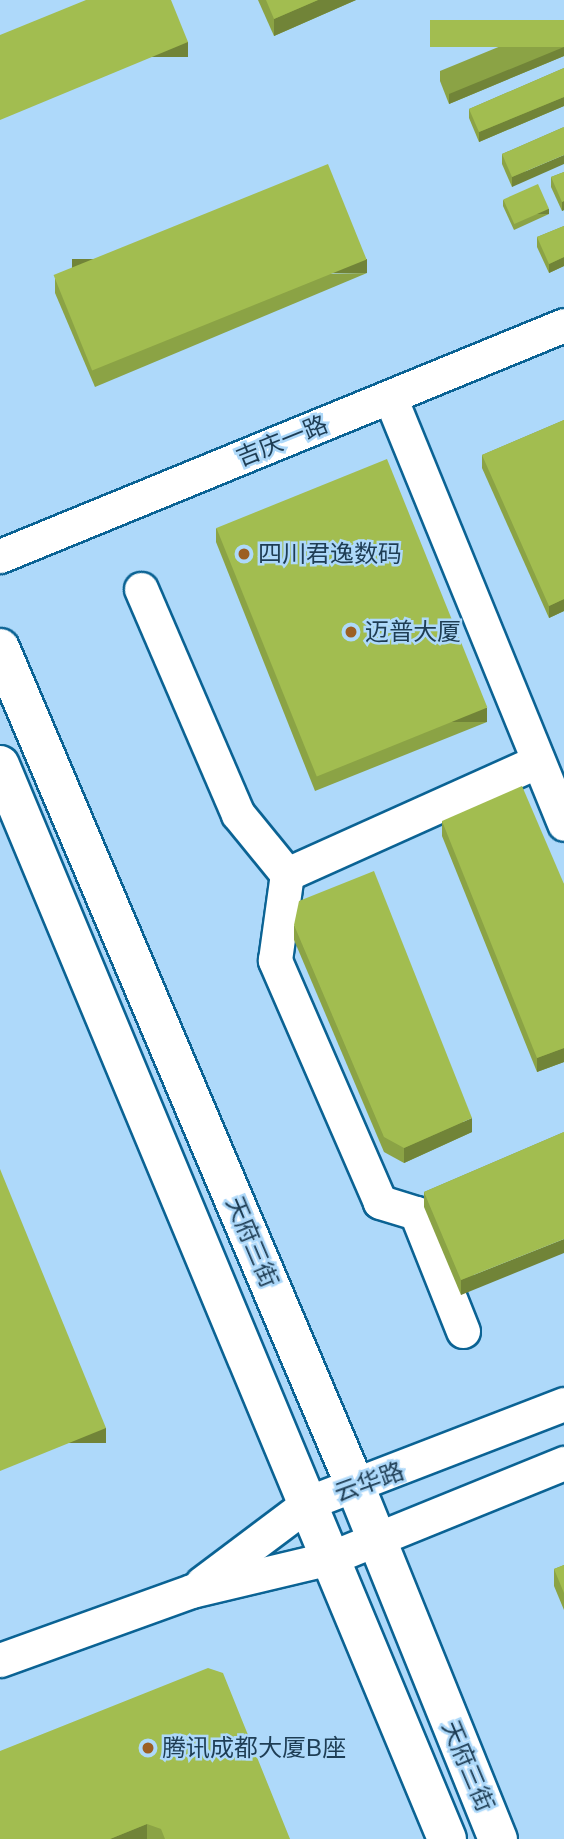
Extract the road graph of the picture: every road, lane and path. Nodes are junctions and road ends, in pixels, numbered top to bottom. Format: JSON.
{"nodes":[{"id":1,"x":564,"y":326,"type":"edge"},
{"id":2,"x":390,"y":397,"type":"junction"},
{"id":3,"x":0,"y":556,"type":"edge"},
{"id":4,"x":141,"y":589,"type":"dead end"},
{"id":5,"x":0,"y":648,"type":"edge"},
{"id":6,"x":538,"y":761,"type":"junction"},
{"id":7,"x":0,"y":765,"type":"edge"},
{"id":8,"x":564,"y":824,"type":"edge"},
{"id":9,"x":287,"y":874,"type":"junction"},
{"id":10,"x":463,"y":1331,"type":"dead end"},
{"id":11,"x":564,"y":1404,"type":"edge"},
{"id":12,"x":564,"y":1463,"type":"edge"},
{"id":13,"x":356,"y":1488,"type":"junction"},
{"id":14,"x":310,"y":1502,"type":"junction"},
{"id":15,"x":374,"y":1540,"type":"junction"},
{"id":16,"x":330,"y":1558,"type":"junction"},
{"id":17,"x":192,"y":1591,"type":"junction"},
{"id":18,"x":0,"y":1660,"type":"edge"},
{"id":19,"x":447,"y":1839,"type":"edge"},
{"id":20,"x":498,"y":1839,"type":"edge"}],
"edges":[{"from":1,"to":2,"type":"street","name":"吉庆一路"},
{"from":2,"to":3,"type":"street","name":"吉庆一路"},
{"from":2,"to":6,"type":"street"},
{"from":4,"to":9,"type":"street"},
{"from":5,"to":13,"type":"street","name":"天府三街"},
{"from":6,"to":8,"type":"street"},
{"from":6,"to":9,"type":"street"},
{"from":7,"to":14,"type":"street","name":"天府三街"},
{"from":9,"to":10,"type":"street"},
{"from":11,"to":13,"type":"street","name":"云华路"},
{"from":12,"to":15,"type":"street","name":"云华路"},
{"from":13,"to":14,"type":"street","name":"云华路"},
{"from":13,"to":15,"type":"street","name":"天府三街"},
{"from":14,"to":16,"type":"street","name":"天府三街"},
{"from":14,"to":17,"type":"street","name":"云华路"},
{"from":15,"to":16,"type":"street","name":"云华路"},
{"from":15,"to":20,"type":"street","name":"天府三街"},
{"from":16,"to":17,"type":"street","name":"云华路"},
{"from":16,"to":19,"type":"street","name":"天府三街"},
{"from":17,"to":18,"type":"street","name":"云华路"}]}
